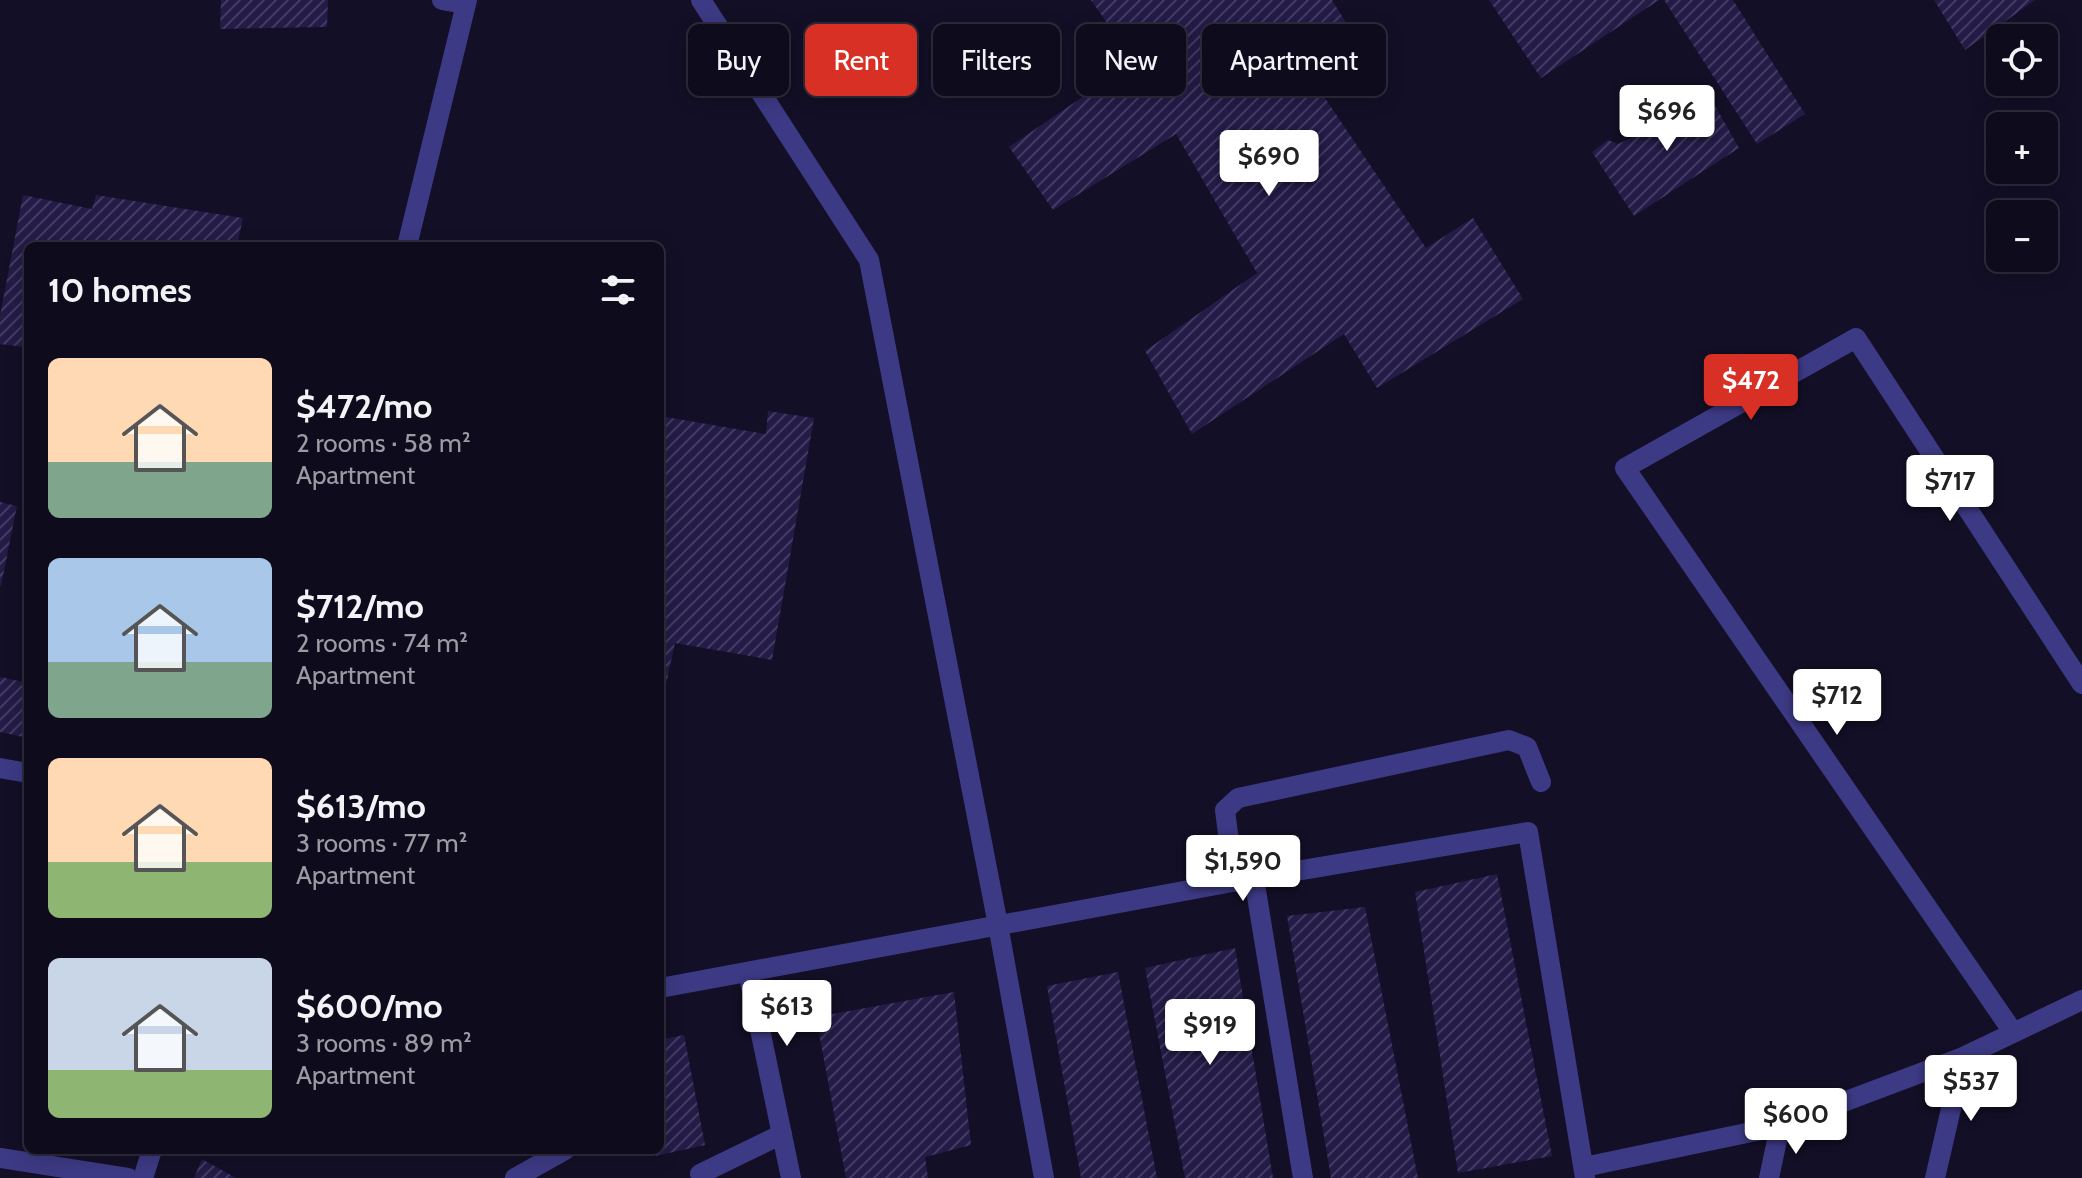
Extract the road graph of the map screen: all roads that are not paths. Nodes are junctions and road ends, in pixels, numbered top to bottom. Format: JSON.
{"nodes":[{"id":1,"x":442,"y":0,"type":"edge"},
{"id":2,"x":701,"y":0,"type":"edge"},
{"id":3,"x":465,"y":2,"type":"edge"},
{"id":4,"x":408,"y":242,"type":"edge"},
{"id":5,"x":2082,"y":684,"type":"edge"},
{"id":6,"x":0,"y":768,"type":"edge"},
{"id":7,"x":24,"y":772,"type":"edge"},
{"id":8,"x":1541,"y":782,"type":"dead end"},
{"id":9,"x":1244,"y":880,"type":"junction"},
{"id":10,"x":998,"y":925,"type":"junction"},
{"id":11,"x":748,"y":972,"type":"junction"},
{"id":12,"x":664,"y":987,"type":"edge"},
{"id":13,"x":2082,"y":1000,"type":"edge"},
{"id":14,"x":2013,"y":1032,"type":"junction"},
{"id":15,"x":1963,"y":1057,"type":"junction"},
{"id":16,"x":1780,"y":1126,"type":"junction"},
{"id":17,"x":782,"y":1134,"type":"junction"},
{"id":18,"x":151,"y":1154,"type":"edge"},
{"id":19,"x":558,"y":1154,"type":"edge"},
{"id":20,"x":0,"y":1158,"type":"edge"},
{"id":21,"x":1584,"y":1172,"type":"edge"},
{"id":22,"x":128,"y":1178,"type":"edge"},
{"id":23,"x":143,"y":1178,"type":"edge"},
{"id":24,"x":515,"y":1178,"type":"edge"},
{"id":25,"x":701,"y":1178,"type":"edge"},
{"id":26,"x":791,"y":1178,"type":"edge"},
{"id":27,"x":1044,"y":1178,"type":"edge"},
{"id":28,"x":1303,"y":1178,"type":"edge"},
{"id":29,"x":1769,"y":1178,"type":"edge"},
{"id":30,"x":1935,"y":1178,"type":"edge"}],
"edges":[{"from":1,"to":3,"type":"street"},
{"from":2,"to":10,"type":"street"},
{"from":3,"to":4,"type":"street"},
{"from":5,"to":14,"type":"street"},
{"from":6,"to":7,"type":"street"},
{"from":8,"to":9,"type":"street"},
{"from":9,"to":10,"type":"street"},
{"from":9,"to":21,"type":"street"},
{"from":9,"to":28,"type":"street"},
{"from":10,"to":11,"type":"street"},
{"from":10,"to":27,"type":"street"},
{"from":11,"to":12,"type":"street"},
{"from":11,"to":17,"type":"street"},
{"from":13,"to":14,"type":"street"},
{"from":14,"to":15,"type":"street"},
{"from":15,"to":16,"type":"street"},
{"from":15,"to":30,"type":"street"},
{"from":16,"to":21,"type":"street"},
{"from":16,"to":29,"type":"street"},
{"from":17,"to":25,"type":"street"},
{"from":17,"to":26,"type":"street"},
{"from":18,"to":23,"type":"street"},
{"from":19,"to":24,"type":"street"},
{"from":20,"to":22,"type":"street"}]}
